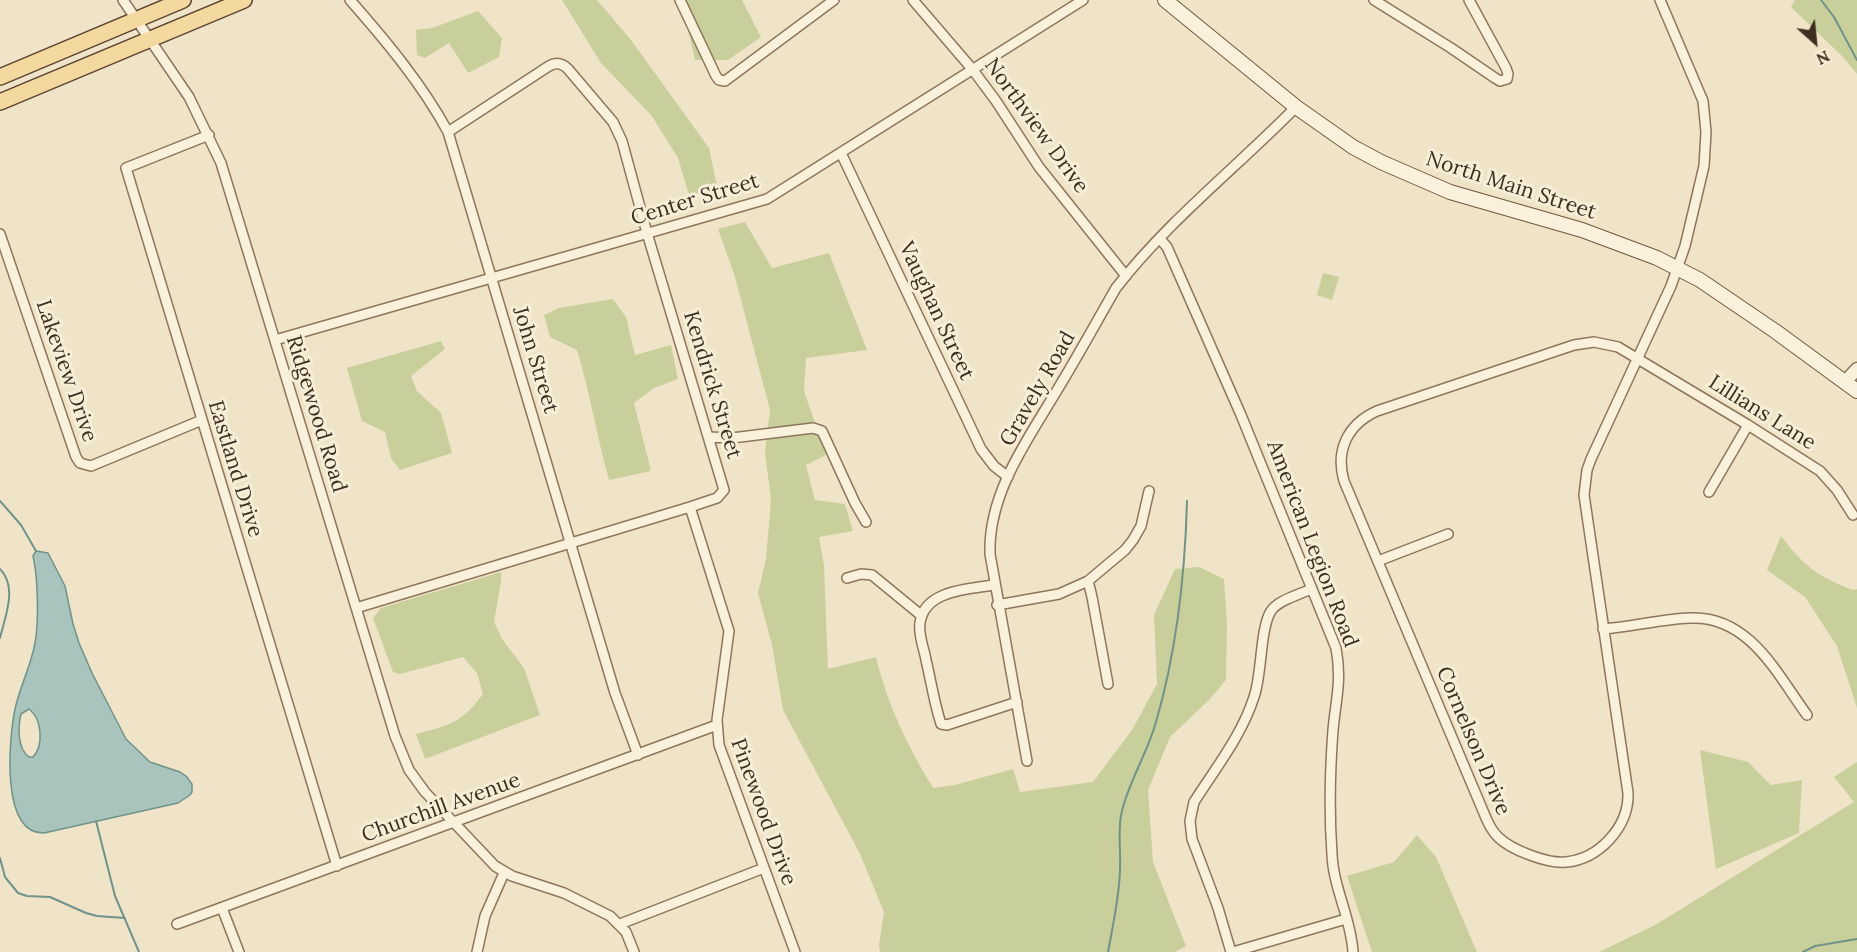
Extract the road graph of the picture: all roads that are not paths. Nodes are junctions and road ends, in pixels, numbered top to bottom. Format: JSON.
{"nodes":[{"id":1,"x":123,"y":0,"type":"edge"},
{"id":2,"x":183,"y":0,"type":"edge"},
{"id":3,"x":244,"y":0,"type":"edge"},
{"id":4,"x":350,"y":0,"type":"edge"},
{"id":5,"x":680,"y":0,"type":"edge"},
{"id":6,"x":834,"y":0,"type":"edge"},
{"id":7,"x":913,"y":0,"type":"edge"},
{"id":8,"x":1083,"y":0,"type":"edge"},
{"id":9,"x":1165,"y":0,"type":"edge"},
{"id":10,"x":1374,"y":0,"type":"edge"},
{"id":11,"x":1469,"y":0,"type":"edge"},
{"id":12,"x":1660,"y":0,"type":"edge"},
{"id":13,"x":135,"y":20,"type":"junction"},
{"id":14,"x":150,"y":40,"type":"junction"},
{"id":15,"x":973,"y":70,"type":"junction"},
{"id":16,"x":0,"y":77,"type":"edge"},
{"id":17,"x":0,"y":102,"type":"edge"},
{"id":18,"x":1296,"y":107,"type":"junction"},
{"id":19,"x":448,"y":132,"type":"junction"},
{"id":20,"x":209,"y":135,"type":"junction"},
{"id":21,"x":842,"y":153,"type":"junction"},
{"id":22,"x":647,"y":233,"type":"junction"},
{"id":23,"x":0,"y":234,"type":"edge"},
{"id":24,"x":1160,"y":239,"type":"junction"},
{"id":25,"x":1677,"y":268,"type":"junction"},
{"id":26,"x":1126,"y":276,"type":"junction"},
{"id":27,"x":492,"y":278,"type":"junction"},
{"id":28,"x":275,"y":340,"type":"junction"},
{"id":29,"x":1637,"y":358,"type":"junction"},
{"id":30,"x":1857,"y":369,"type":"edge"},
{"id":31,"x":1845,"y":382,"type":"junction"},
{"id":32,"x":1857,"y":391,"type":"edge"},
{"id":33,"x":202,"y":420,"type":"junction"},
{"id":34,"x":1748,"y":425,"type":"junction"},
{"id":35,"x":708,"y":437,"type":"junction"},
{"id":36,"x":1008,"y":477,"type":"junction"},
{"id":37,"x":1149,"y":491,"type":"dead end"},
{"id":38,"x":1709,"y":492,"type":"dead end"},
{"id":39,"x":690,"y":507,"type":"junction"},
{"id":40,"x":1853,"y":515,"type":"dead end"},
{"id":41,"x":867,"y":522,"type":"dead end"},
{"id":42,"x":1448,"y":534,"type":"dead end"},
{"id":43,"x":570,"y":544,"type":"junction"},
{"id":44,"x":1378,"y":561,"type":"junction"},
{"id":45,"x":847,"y":578,"type":"dead end"},
{"id":46,"x":1088,"y":581,"type":"junction"},
{"id":47,"x":994,"y":585,"type":"junction"},
{"id":48,"x":1311,"y":590,"type":"junction"},
{"id":49,"x":998,"y":605,"type":"junction"},
{"id":50,"x":356,"y":608,"type":"junction"},
{"id":51,"x":922,"y":616,"type":"junction"},
{"id":52,"x":1603,"y":629,"type":"junction"},
{"id":53,"x":1108,"y":684,"type":"dead end"},
{"id":54,"x":1017,"y":702,"type":"junction"},
{"id":55,"x":1807,"y":715,"type":"dead end"},
{"id":56,"x":717,"y":725,"type":"junction"},
{"id":57,"x":638,"y":755,"type":"junction"},
{"id":58,"x":1027,"y":761,"type":"dead end"},
{"id":59,"x":452,"y":823,"type":"junction"},
{"id":60,"x":337,"y":866,"type":"junction"},
{"id":61,"x":764,"y":868,"type":"junction"},
{"id":62,"x":504,"y":873,"type":"junction"},
{"id":63,"x":222,"y":908,"type":"junction"},
{"id":64,"x":1346,"y":919,"type":"junction"},
{"id":65,"x":177,"y":924,"type":"dead end"},
{"id":66,"x":620,"y":924,"type":"junction"},
{"id":67,"x":239,"y":952,"type":"edge"},
{"id":68,"x":477,"y":952,"type":"edge"},
{"id":69,"x":634,"y":952,"type":"edge"},
{"id":70,"x":795,"y":952,"type":"edge"},
{"id":71,"x":1232,"y":952,"type":"edge"},
{"id":72,"x":1353,"y":952,"type":"edge"}],
"edges":[{"from":1,"to":13,"type":"street","name":"Ridgewood Road"},
{"from":2,"to":13,"type":"main road"},
{"from":3,"to":14,"type":"main road"},
{"from":4,"to":19,"type":"street","name":"John Street"},
{"from":5,"to":6,"type":"street"},
{"from":7,"to":15,"type":"street","name":"Northview Drive"},
{"from":8,"to":15,"type":"street","name":"Center Street"},
{"from":9,"to":18,"type":"main road","name":"North Main Street"},
{"from":10,"to":11,"type":"street"},
{"from":12,"to":25,"type":"street","name":"Cornelson Drive"},
{"from":13,"to":14,"type":"street","name":"Ridgewood Road"},
{"from":13,"to":16,"type":"main road"},
{"from":14,"to":17,"type":"main road"},
{"from":14,"to":20,"type":"street","name":"Ridgewood Road"},
{"from":15,"to":21,"type":"street","name":"Center Street"},
{"from":15,"to":26,"type":"street","name":"Northview Drive"},
{"from":18,"to":24,"type":"street","name":"Gravely Road"},
{"from":18,"to":25,"type":"main road","name":"North Main Street"},
{"from":19,"to":22,"type":"street","name":"Kendrick Street"},
{"from":19,"to":27,"type":"street","name":"John Street"},
{"from":20,"to":28,"type":"street","name":"Ridgewood Road"},
{"from":20,"to":33,"type":"street","name":"Eastland Drive"},
{"from":21,"to":22,"type":"street","name":"Center Street"},
{"from":21,"to":36,"type":"street","name":"Vaughan Street"},
{"from":22,"to":27,"type":"street","name":"Center Street"},
{"from":22,"to":35,"type":"street","name":"Kendrick Street"},
{"from":23,"to":33,"type":"street","name":"Lakeview Drive"},
{"from":24,"to":26,"type":"street","name":"Gravely Road"},
{"from":24,"to":48,"type":"street","name":"American Legion Road"},
{"from":25,"to":29,"type":"street","name":"Cornelson Drive"},
{"from":25,"to":31,"type":"main road","name":"North Main Street"},
{"from":26,"to":36,"type":"street","name":"Gravely Road"},
{"from":27,"to":28,"type":"street","name":"Center Street"},
{"from":27,"to":43,"type":"street","name":"John Street"},
{"from":28,"to":50,"type":"street","name":"Ridgewood Road"},
{"from":29,"to":34,"type":"street","name":"Lillians Lane"},
{"from":29,"to":44,"type":"street","name":"Cornelson Drive"},
{"from":29,"to":52,"type":"street","name":"Cornelson Drive"},
{"from":30,"to":31,"type":"street"},
{"from":31,"to":32,"type":"main road","name":"North Main Street"},
{"from":33,"to":60,"type":"street","name":"Eastland Drive"},
{"from":34,"to":38,"type":"street"},
{"from":34,"to":40,"type":"street","name":"Lillians Lane"},
{"from":35,"to":39,"type":"street","name":"Kendrick Street"},
{"from":35,"to":41,"type":"street"},
{"from":36,"to":47,"type":"street","name":"Gravely Road"},
{"from":37,"to":46,"type":"street"},
{"from":39,"to":43,"type":"street","name":"Kendrick Street"},
{"from":39,"to":56,"type":"street","name":"Pinewood Drive"},
{"from":42,"to":44,"type":"street"},
{"from":43,"to":50,"type":"street","name":"Kendrick Street"},
{"from":43,"to":57,"type":"street","name":"John Street"},
{"from":44,"to":52,"type":"street","name":"Cornelson Drive"},
{"from":45,"to":51,"type":"street"},
{"from":46,"to":49,"type":"street"},
{"from":46,"to":53,"type":"street"},
{"from":47,"to":49,"type":"street","name":"Gravely Road"},
{"from":47,"to":51,"type":"street"},
{"from":48,"to":64,"type":"street","name":"American Legion Road"},
{"from":48,"to":71,"type":"street"},
{"from":49,"to":54,"type":"street","name":"Gravely Road"},
{"from":50,"to":59,"type":"street","name":"Ridgewood Road"},
{"from":51,"to":54,"type":"street"},
{"from":52,"to":55,"type":"street"},
{"from":54,"to":58,"type":"street","name":"Gravely Road"},
{"from":56,"to":57,"type":"street","name":"Churchill Avenue"},
{"from":56,"to":61,"type":"street","name":"Pinewood Drive"},
{"from":57,"to":59,"type":"street","name":"Churchill Avenue"},
{"from":59,"to":60,"type":"street","name":"Churchill Avenue"},
{"from":59,"to":62,"type":"street","name":"Ridgewood Road"},
{"from":60,"to":63,"type":"street","name":"Churchill Avenue"},
{"from":61,"to":66,"type":"street"},
{"from":61,"to":70,"type":"street","name":"Pinewood Drive"},
{"from":62,"to":66,"type":"street"},
{"from":62,"to":68,"type":"street"},
{"from":63,"to":65,"type":"street","name":"Churchill Avenue"},
{"from":63,"to":67,"type":"street"},
{"from":64,"to":71,"type":"street"},
{"from":64,"to":72,"type":"street","name":"American Legion Road"},
{"from":66,"to":69,"type":"street"}]}
